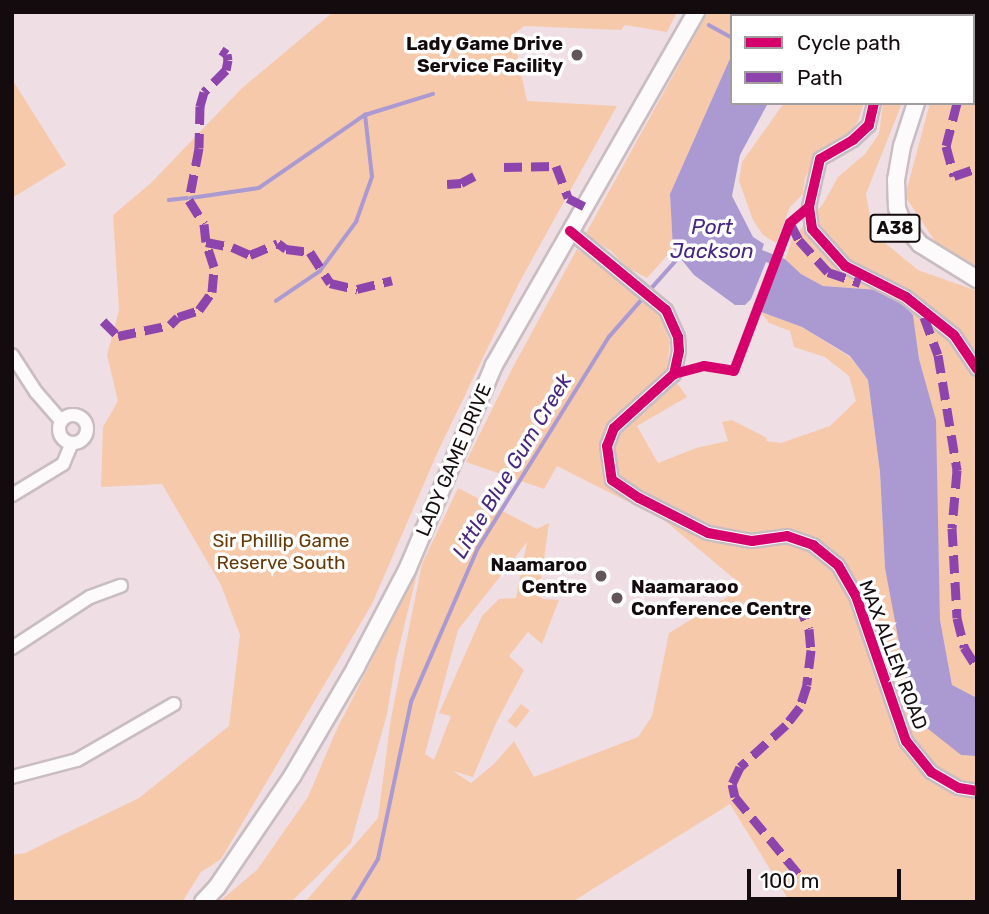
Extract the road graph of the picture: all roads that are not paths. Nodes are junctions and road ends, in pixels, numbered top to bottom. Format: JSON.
{"nodes":[{"id":1,"x":695,"y":12,"type":"edge"},
{"id":2,"x":867,"y":105,"type":"edge"},
{"id":3,"x":874,"y":105,"type":"edge"},
{"id":4,"x":915,"y":105,"type":"edge"},
{"id":5,"x":853,"y":140,"type":"junction"},
{"id":6,"x":570,"y":231,"type":"junction"},
{"id":7,"x":971,"y":277,"type":"edge"},
{"id":8,"x":12,"y":355,"type":"edge"},
{"id":9,"x":977,"y":369,"type":"edge"},
{"id":10,"x":16,"y":370,"type":"edge"},
{"id":11,"x":61,"y":421,"type":"junction"},
{"id":12,"x":72,"y":443,"type":"junction"},
{"id":13,"x":12,"y":495,"type":"edge"},
{"id":14,"x":121,"y":586,"type":"dead end"},
{"id":15,"x":12,"y":648,"type":"edge"},
{"id":16,"x":174,"y":704,"type":"dead end"},
{"id":17,"x":12,"y":777,"type":"edge"},
{"id":18,"x":977,"y":791,"type":"edge"},
{"id":19,"x":202,"y":902,"type":"edge"}],
"edges":[{"from":1,"to":6,"type":"main road","name":"LADY GAME DRIVE"},
{"from":2,"to":5,"type":"street"},
{"from":3,"to":5,"type":"street"},
{"from":4,"to":7,"type":"main road","number":"A38"},
{"from":5,"to":9,"type":"street"},
{"from":6,"to":18,"type":"street","name":"MAX ALLEN ROAD"},
{"from":6,"to":19,"type":"main road","name":"LADY GAME DRIVE"},
{"from":8,"to":10,"type":"street"},
{"from":10,"to":11,"type":"street"},
{"from":11,"to":12,"type":"street"},
{"from":11,"to":12,"type":"street"},
{"from":12,"to":13,"type":"street"},
{"from":14,"to":15,"type":"street"},
{"from":16,"to":17,"type":"street"}]}
